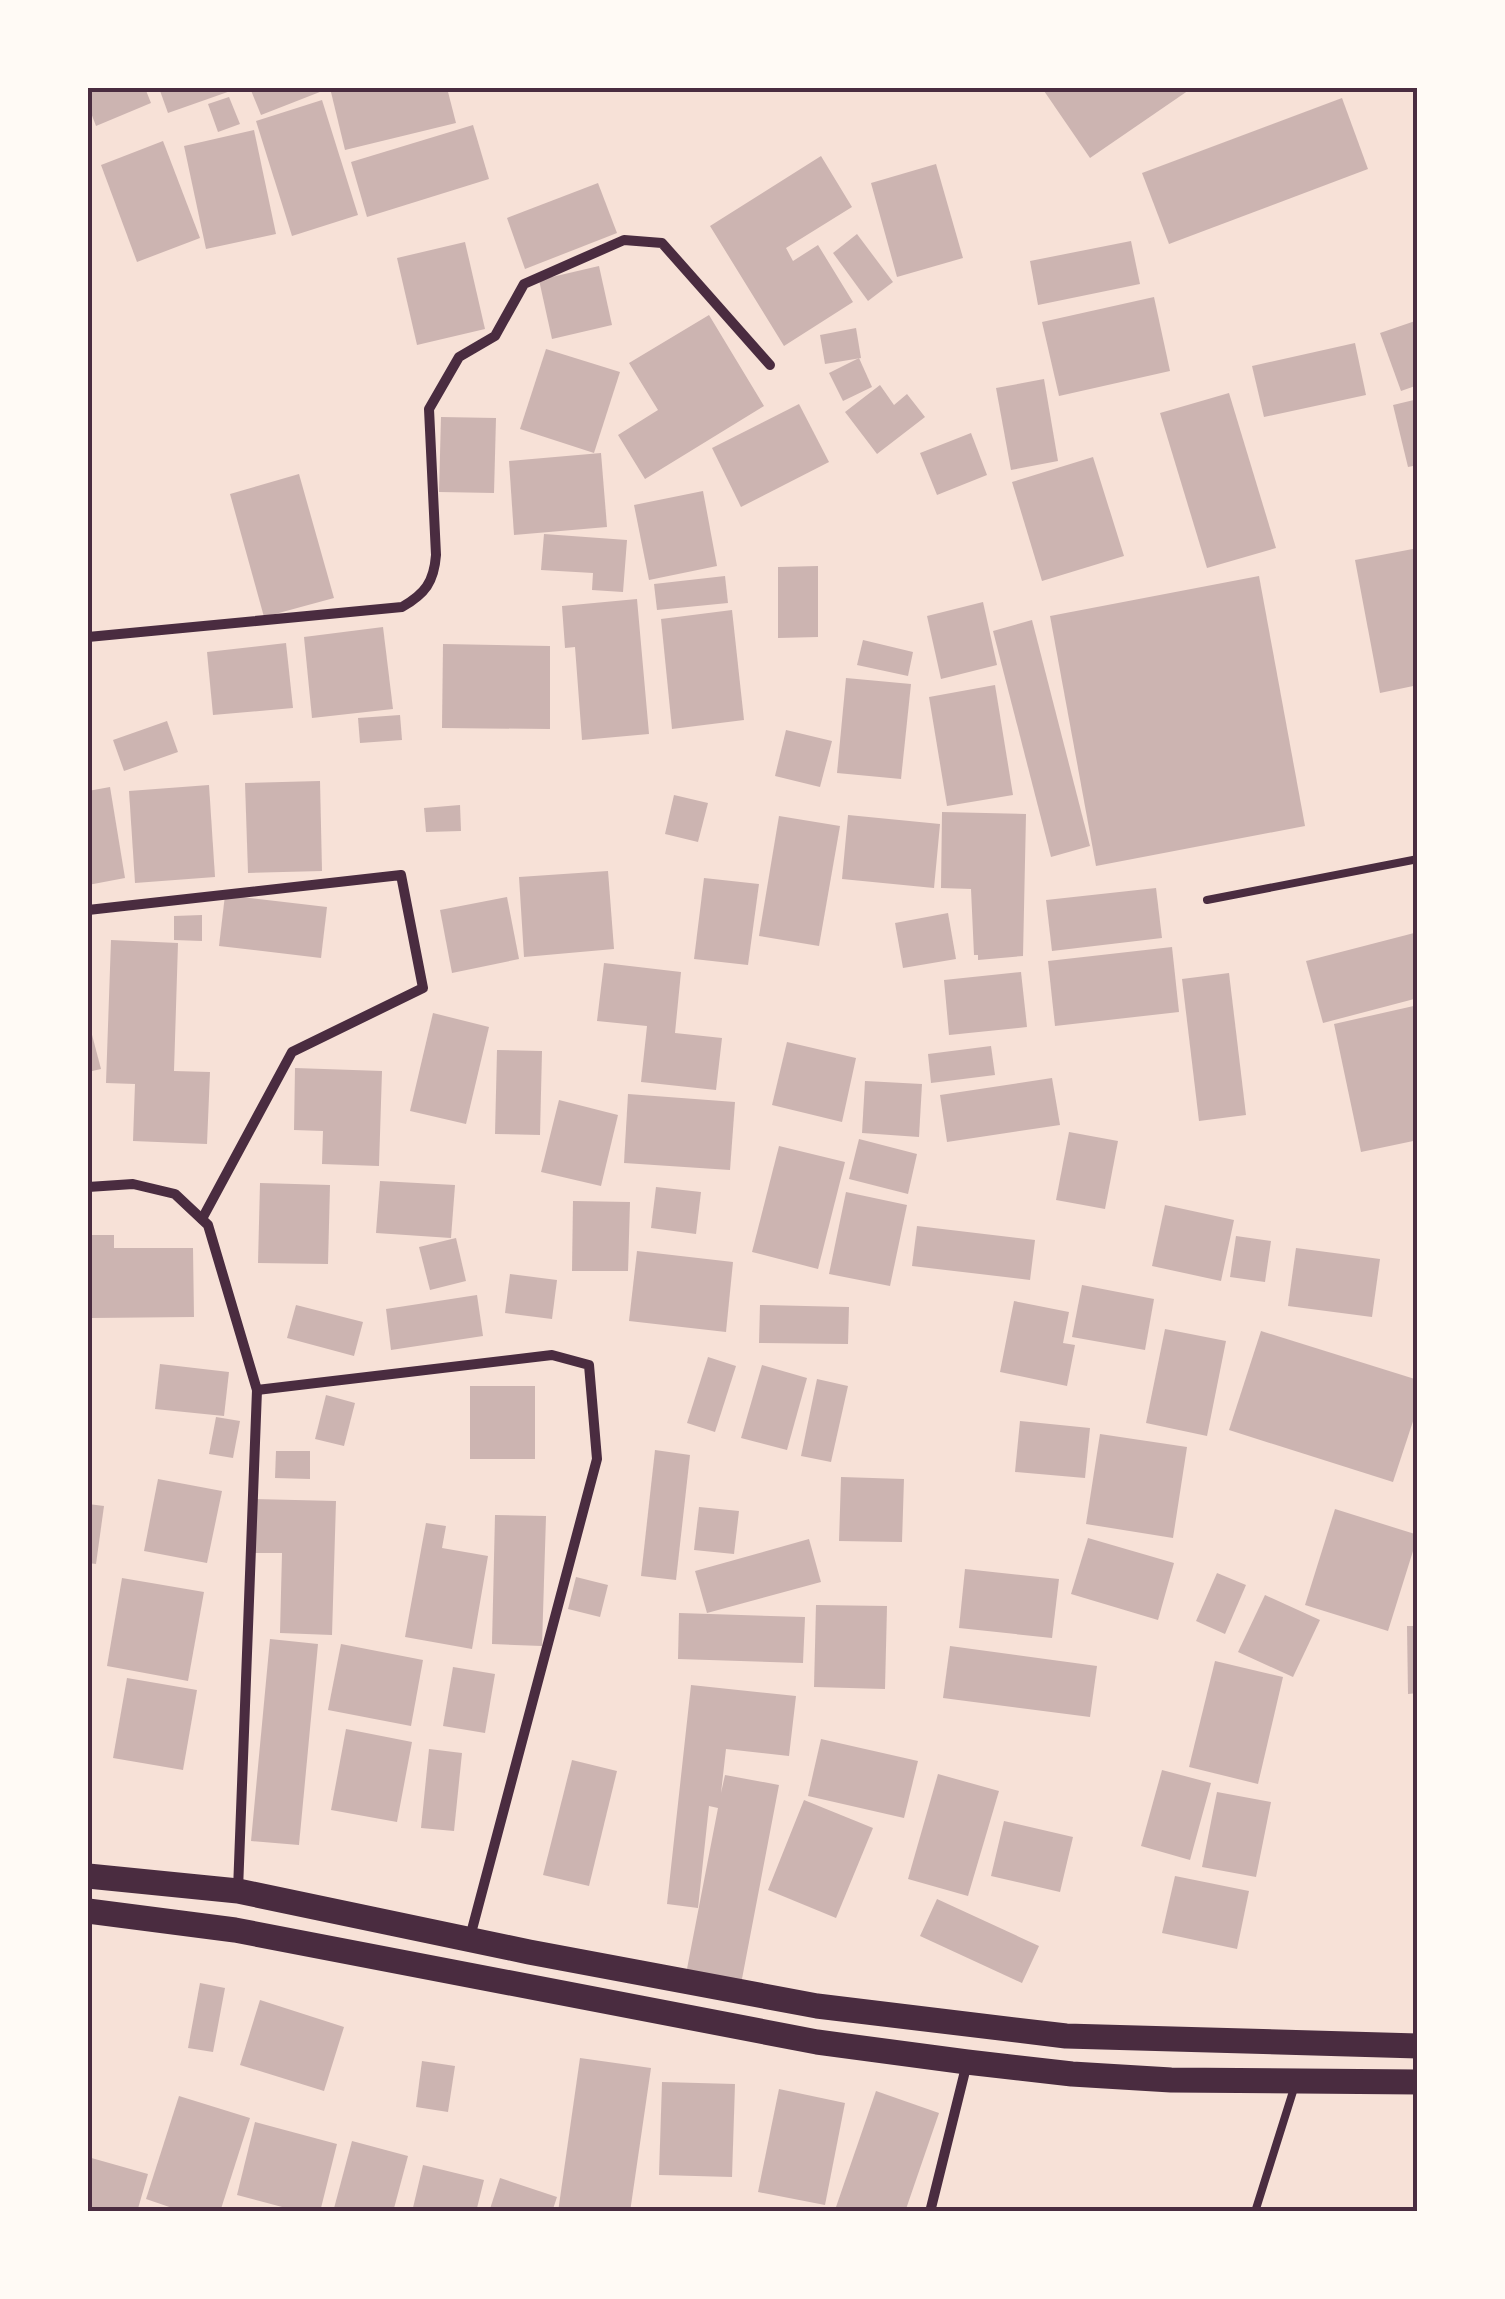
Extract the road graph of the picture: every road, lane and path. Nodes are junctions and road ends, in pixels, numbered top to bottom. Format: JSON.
{"nodes":[{"id":1,"x":770,"y":365,"type":"dead end"},
{"id":2,"x":88,"y":637,"type":"edge"},
{"id":3,"x":1418,"y":859,"type":"edge"},
{"id":4,"x":1207,"y":900,"type":"dead end"},
{"id":5,"x":88,"y":910,"type":"edge"},
{"id":6,"x":88,"y":1188,"type":"edge"},
{"id":7,"x":202,"y":1219,"type":"junction"},
{"id":8,"x":257,"y":1390,"type":"junction"},
{"id":9,"x":88,"y":1876,"type":"edge"},
{"id":10,"x":238,"y":1891,"type":"junction"},
{"id":11,"x":88,"y":1911,"type":"edge"},
{"id":12,"x":470,"y":1938,"type":"junction"},
{"id":13,"x":1418,"y":2046,"type":"edge"},
{"id":14,"x":967,"y":2062,"type":"junction"},
{"id":15,"x":1296,"y":2080,"type":"junction"},
{"id":16,"x":1418,"y":2082,"type":"edge"},
{"id":17,"x":930,"y":2212,"type":"edge"},
{"id":18,"x":1255,"y":2212,"type":"edge"}],
"edges":[{"from":1,"to":2,"type":"street"},
{"from":3,"to":4,"type":"lane"},
{"from":5,"to":7,"type":"street"},
{"from":6,"to":7,"type":"street"},
{"from":7,"to":8,"type":"street"},
{"from":8,"to":10,"type":"street"},
{"from":8,"to":12,"type":"street"},
{"from":9,"to":10,"type":"main road"},
{"from":10,"to":12,"type":"main road"},
{"from":11,"to":14,"type":"main road"},
{"from":12,"to":13,"type":"main road"},
{"from":14,"to":15,"type":"main road"},
{"from":14,"to":17,"type":"street"},
{"from":15,"to":16,"type":"main road"},
{"from":15,"to":18,"type":"lane"}]}
